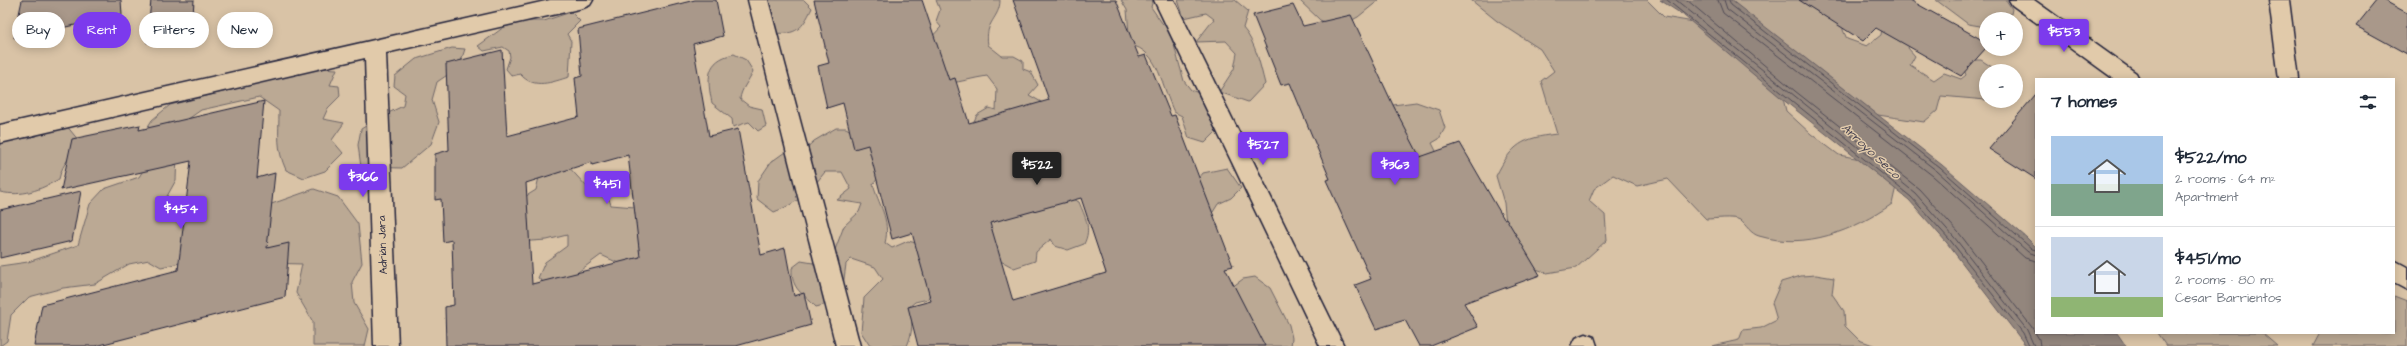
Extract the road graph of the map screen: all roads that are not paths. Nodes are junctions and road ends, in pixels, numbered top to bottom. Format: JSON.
{"nodes":[{"id":1,"x":583,"y":0,"type":"edge"},
{"id":2,"x":758,"y":0,"type":"edge"},
{"id":3,"x":1164,"y":0,"type":"edge"},
{"id":4,"x":2019,"y":0,"type":"edge"},
{"id":5,"x":2279,"y":0,"type":"edge"},
{"id":6,"x":546,"y":4,"type":"edge"},
{"id":7,"x":375,"y":48,"type":"junction"},
{"id":8,"x":2128,"y":78,"type":"edge"},
{"id":9,"x":2289,"y":78,"type":"edge"},
{"id":10,"x":0,"y":134,"type":"edge"},
{"id":11,"x":2395,"y":271,"type":"edge"},
{"id":12,"x":2407,"y":280,"type":"edge"},
{"id":13,"x":386,"y":346,"type":"edge"},
{"id":14,"x":848,"y":346,"type":"edge"},
{"id":15,"x":1332,"y":346,"type":"edge"}],
"edges":[{"from":1,"to":6,"type":"street"},
{"from":2,"to":14,"type":"street"},
{"from":3,"to":15,"type":"street"},
{"from":4,"to":8,"type":"street"},
{"from":5,"to":9,"type":"street"},
{"from":6,"to":7,"type":"street"},
{"from":7,"to":10,"type":"street"},
{"from":7,"to":13,"type":"street","name":"Adrián Jara"},
{"from":11,"to":12,"type":"street"}]}
